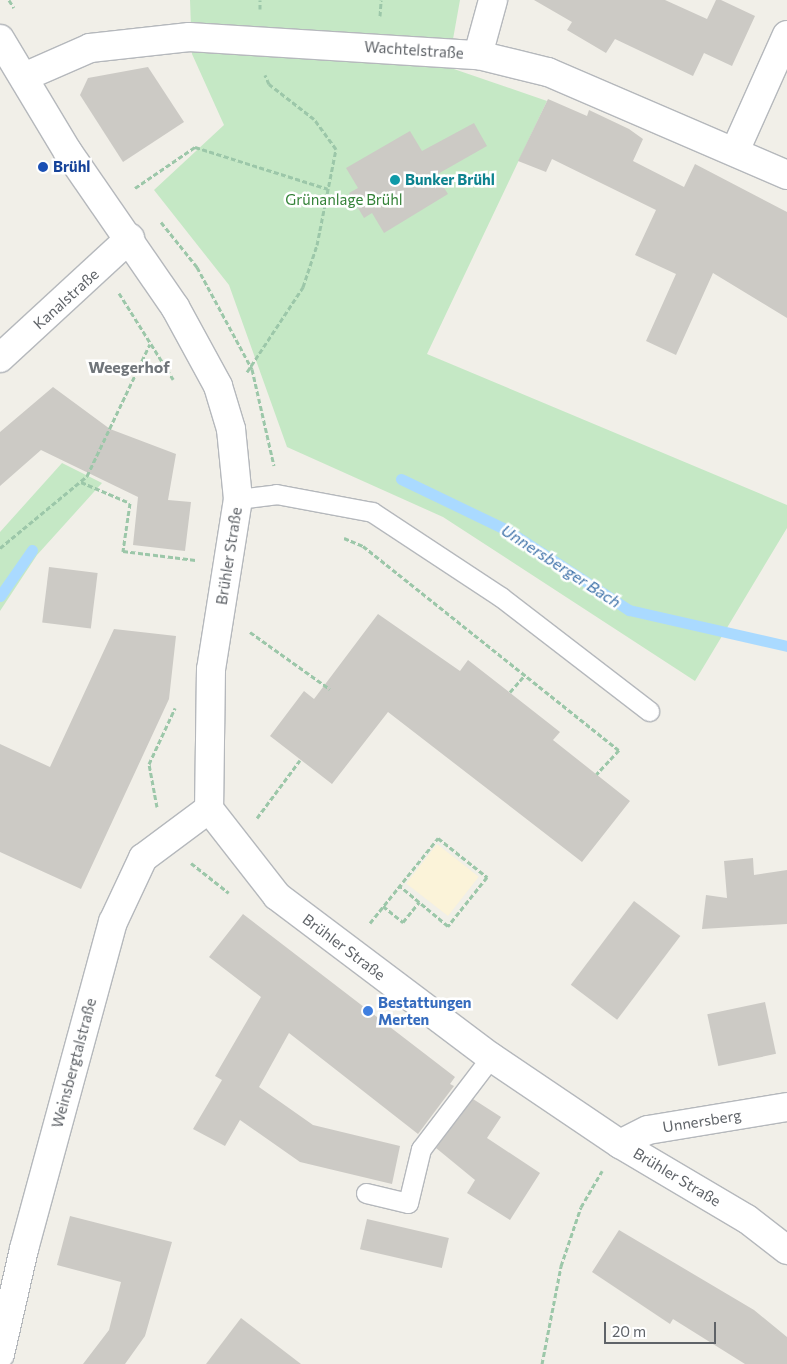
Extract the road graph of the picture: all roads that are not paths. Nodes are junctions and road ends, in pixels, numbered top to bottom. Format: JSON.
{"nodes":[{"id":1,"x":493,"y":0,"type":"edge"},
{"id":2,"x":787,"y":36,"type":"edge"},
{"id":3,"x":0,"y":39,"type":"edge"},
{"id":4,"x":478,"y":55,"type":"junction"},
{"id":5,"x":24,"y":77,"type":"junction"},
{"id":6,"x":735,"y":151,"type":"junction"},
{"id":7,"x":787,"y":175,"type":"edge"},
{"id":8,"x":130,"y":238,"type":"junction"},
{"id":9,"x":0,"y":358,"type":"edge"},
{"id":10,"x":238,"y":499,"type":"junction"},
{"id":11,"x":649,"y":711,"type":"dead end"},
{"id":12,"x":209,"y":809,"type":"junction"},
{"id":13,"x":491,"y":1057,"type":"junction"},
{"id":14,"x":787,"y":1107,"type":"edge"},
{"id":15,"x":620,"y":1144,"type":"junction"},
{"id":16,"x":366,"y":1193,"type":"dead end"},
{"id":17,"x":787,"y":1250,"type":"edge"},
{"id":18,"x":0,"y":1354,"type":"edge"}],
"edges":[{"from":1,"to":4,"type":"street"},
{"from":2,"to":6,"type":"street"},
{"from":3,"to":5,"type":"street","name":"Brühler Straße"},
{"from":4,"to":5,"type":"street","name":"Wachtelstraße"},
{"from":4,"to":6,"type":"street","name":"Wachtelstraße"},
{"from":5,"to":8,"type":"street","name":"Brühler Straße"},
{"from":6,"to":7,"type":"street","name":"Wachtelstraße"},
{"from":8,"to":9,"type":"street","name":"Kanalstraße"},
{"from":8,"to":10,"type":"street","name":"Brühler Straße"},
{"from":10,"to":11,"type":"lane","name":"Brühler Straße"},
{"from":10,"to":12,"type":"street","name":"Brühler Straße"},
{"from":12,"to":13,"type":"street","name":"Brühler Straße"},
{"from":12,"to":18,"type":"street","name":"Weinsbergtalstraße"},
{"from":13,"to":15,"type":"street","name":"Brühler Straße"},
{"from":13,"to":16,"type":"lane"},
{"from":14,"to":15,"type":"street","name":"Unnersberg"},
{"from":15,"to":17,"type":"street","name":"Brühler Straße"}]}
